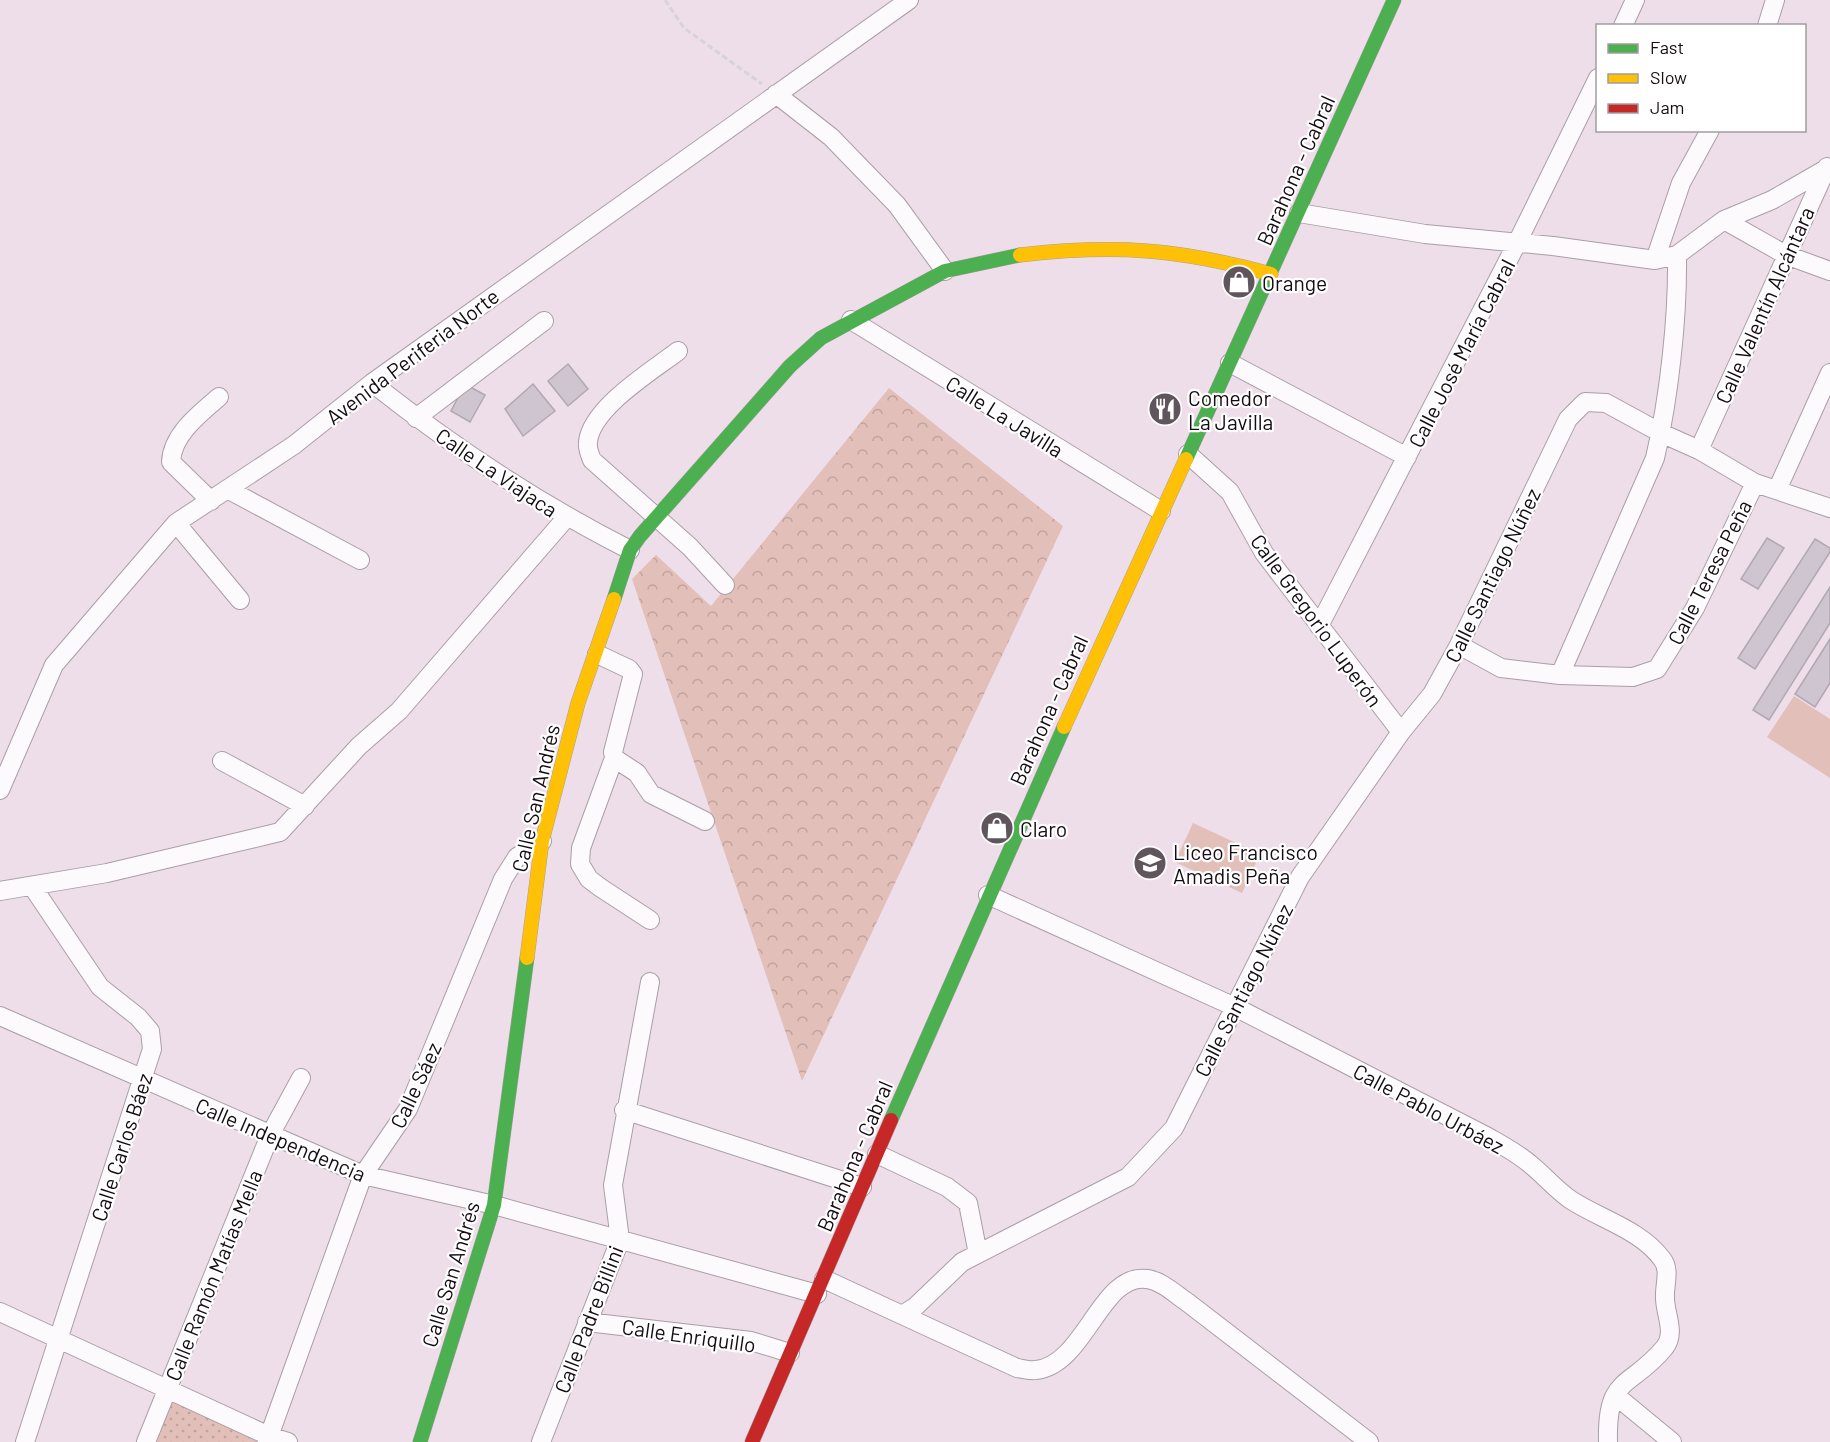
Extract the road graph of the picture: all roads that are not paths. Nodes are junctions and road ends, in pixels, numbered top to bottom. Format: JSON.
{"nodes":[{"id":1,"x":909,"y":0,"type":"edge"},
{"id":2,"x":1394,"y":0,"type":"edge"},
{"id":3,"x":1635,"y":0,"type":"edge"},
{"id":4,"x":1775,"y":0,"type":"edge"},
{"id":5,"x":1624,"y":24,"type":"edge"},
{"id":6,"x":1768,"y":24,"type":"edge"},
{"id":7,"x":1596,"y":82,"type":"edge"},
{"id":8,"x":776,"y":94,"type":"junction"},
{"id":9,"x":1709,"y":132,"type":"edge"},
{"id":10,"x":1828,"y":165,"type":"edge"},
{"id":11,"x":1299,"y":213,"type":"junction"},
{"id":12,"x":1724,"y":220,"type":"junction"},
{"id":13,"x":1516,"y":245,"type":"junction"},
{"id":14,"x":1677,"y":255,"type":"junction"},
{"id":15,"x":1786,"y":255,"type":"junction"},
{"id":16,"x":1655,"y":260,"type":"junction"},
{"id":17,"x":945,"y":271,"type":"junction"},
{"id":18,"x":1830,"y":271,"type":"edge"},
{"id":19,"x":1270,"y":274,"type":"junction"},
{"id":20,"x":850,"y":320,"type":"junction"},
{"id":21,"x":544,"y":321,"type":"dead end"},
{"id":22,"x":678,"y":351,"type":"dead end"},
{"id":23,"x":1230,"y":363,"type":"junction"},
{"id":24,"x":1830,"y":373,"type":"edge"},
{"id":25,"x":372,"y":383,"type":"junction"},
{"id":26,"x":219,"y":397,"type":"dead end"},
{"id":27,"x":416,"y":418,"type":"junction"},
{"id":28,"x":1661,"y":433,"type":"junction"},
{"id":29,"x":1699,"y":450,"type":"junction"},
{"id":30,"x":1188,"y":454,"type":"junction"},
{"id":31,"x":1407,"y":457,"type":"junction"},
{"id":32,"x":1755,"y":483,"type":"junction"},
{"id":33,"x":229,"y":490,"type":"junction"},
{"id":34,"x":1777,"y":490,"type":"junction"},
{"id":35,"x":210,"y":501,"type":"junction"},
{"id":36,"x":1830,"y":508,"type":"edge"},
{"id":37,"x":1161,"y":511,"type":"junction"},
{"id":38,"x":656,"y":517,"type":"junction"},
{"id":39,"x":566,"y":518,"type":"junction"},
{"id":40,"x":177,"y":523,"type":"junction"},
{"id":41,"x":630,"y":550,"type":"junction"},
{"id":42,"x":360,"y":560,"type":"dead end"},
{"id":43,"x":725,"y":585,"type":"dead end"},
{"id":44,"x":240,"y":600,"type":"dead end"},
{"id":45,"x":1319,"y":626,"type":"junction"},
{"id":46,"x":1459,"y":645,"type":"junction"},
{"id":47,"x":597,"y":654,"type":"junction"},
{"id":48,"x":1560,"y":675,"type":"junction"},
{"id":49,"x":1401,"y":732,"type":"junction"},
{"id":50,"x":614,"y":758,"type":"junction"},
{"id":51,"x":222,"y":761,"type":"dead end"},
{"id":52,"x":0,"y":790,"type":"edge"},
{"id":53,"x":305,"y":806,"type":"junction"},
{"id":54,"x":705,"y":821,"type":"dead end"},
{"id":55,"x":542,"y":841,"type":"junction"},
{"id":56,"x":32,"y":886,"type":"junction"},
{"id":57,"x":0,"y":891,"type":"edge"},
{"id":58,"x":988,"y":895,"type":"junction"},
{"id":59,"x":650,"y":920,"type":"dead end"},
{"id":60,"x":650,"y":982,"type":"dead end"},
{"id":61,"x":1235,"y":1007,"type":"junction"},
{"id":62,"x":0,"y":1016,"type":"edge"},
{"id":63,"x":301,"y":1078,"type":"dead end"},
{"id":64,"x":142,"y":1080,"type":"junction"},
{"id":65,"x":624,"y":1110,"type":"junction"},
{"id":66,"x":270,"y":1135,"type":"junction"},
{"id":67,"x":877,"y":1154,"type":"junction"},
{"id":68,"x":363,"y":1175,"type":"junction"},
{"id":69,"x":862,"y":1187,"type":"junction"},
{"id":70,"x":494,"y":1205,"type":"junction"},
{"id":71,"x":620,"y":1240,"type":"junction"},
{"id":72,"x":978,"y":1254,"type":"junction"},
{"id":73,"x":820,"y":1286,"type":"junction"},
{"id":74,"x":0,"y":1312,"type":"edge"},
{"id":75,"x":902,"y":1315,"type":"junction"},
{"id":76,"x":586,"y":1322,"type":"junction"},
{"id":77,"x":59,"y":1341,"type":"junction"},
{"id":78,"x":790,"y":1353,"type":"junction"},
{"id":79,"x":165,"y":1389,"type":"junction"},
{"id":80,"x":1615,"y":1395,"type":"junction"},
{"id":81,"x":268,"y":1439,"type":"edge"},
{"id":82,"x":25,"y":1442,"type":"edge"},
{"id":83,"x":146,"y":1442,"type":"edge"},
{"id":84,"x":288,"y":1442,"type":"edge"},
{"id":85,"x":420,"y":1442,"type":"edge"},
{"id":86,"x":541,"y":1442,"type":"edge"},
{"id":87,"x":752,"y":1442,"type":"edge"},
{"id":88,"x":1369,"y":1442,"type":"edge"},
{"id":89,"x":1608,"y":1442,"type":"edge"},
{"id":90,"x":1672,"y":1442,"type":"edge"}],
"edges":[{"from":1,"to":8,"type":"street","name":"Avenida Periferia Norte"},
{"from":2,"to":11,"type":"street","name":"Barahona - Cabral"},
{"from":3,"to":5,"type":"street"},
{"from":4,"to":6,"type":"street"},
{"from":7,"to":13,"type":"street","name":"Calle José María Cabral"},
{"from":8,"to":17,"type":"street"},
{"from":8,"to":25,"type":"street","name":"Avenida Periferia Norte"},
{"from":9,"to":16,"type":"street"},
{"from":10,"to":12,"type":"street"},
{"from":10,"to":15,"type":"street","name":"Calle Valentín Alcántara"},
{"from":11,"to":13,"type":"street"},
{"from":11,"to":19,"type":"street","name":"Barahona - Cabral"},
{"from":12,"to":14,"type":"street"},
{"from":12,"to":15,"type":"street"},
{"from":13,"to":16,"type":"street"},
{"from":13,"to":31,"type":"street","name":"Calle José María Cabral"},
{"from":14,"to":16,"type":"street"},
{"from":14,"to":28,"type":"street"},
{"from":15,"to":18,"type":"street"},
{"from":15,"to":29,"type":"street","name":"Calle Valentín Alcántara"},
{"from":17,"to":19,"type":"street","name":"Calle San Andrés"},
{"from":17,"to":20,"type":"street","name":"Calle San Andrés"},
{"from":19,"to":23,"type":"street","name":"Barahona - Cabral"},
{"from":20,"to":37,"type":"street","name":"Calle La Javilla"},
{"from":20,"to":38,"type":"street","name":"Calle San Andrés"},
{"from":21,"to":27,"type":"street"},
{"from":22,"to":38,"type":"street"},
{"from":23,"to":30,"type":"street","name":"Barahona - Cabral"},
{"from":23,"to":31,"type":"street"},
{"from":24,"to":34,"type":"street"},
{"from":25,"to":27,"type":"street","name":"Calle La Viajaca"},
{"from":25,"to":33,"type":"street","name":"Avenida Periferia Norte"},
{"from":26,"to":35,"type":"street"},
{"from":27,"to":39,"type":"street","name":"Calle La Viajaca"},
{"from":28,"to":29,"type":"street"},
{"from":28,"to":46,"type":"street","name":"Calle Santiago Núñez"},
{"from":28,"to":48,"type":"street"},
{"from":29,"to":32,"type":"street"},
{"from":30,"to":37,"type":"street","name":"Barahona - Cabral"},
{"from":30,"to":45,"type":"street","name":"Calle Gregorio Luperón"},
{"from":31,"to":45,"type":"street","name":"Calle José María Cabral"},
{"from":32,"to":34,"type":"street"},
{"from":32,"to":48,"type":"street","name":"Calle Teresa Peña"},
{"from":33,"to":35,"type":"street","name":"Avenida Periferia Norte"},
{"from":33,"to":42,"type":"street"},
{"from":34,"to":36,"type":"street"},
{"from":35,"to":40,"type":"street","name":"Avenida Periferia Norte"},
{"from":37,"to":58,"type":"street","name":"Barahona - Cabral"},
{"from":38,"to":41,"type":"street","name":"Calle San Andrés"},
{"from":38,"to":43,"type":"street"},
{"from":39,"to":41,"type":"street","name":"Calle La Viajaca"},
{"from":39,"to":53,"type":"street"},
{"from":40,"to":44,"type":"street"},
{"from":40,"to":52,"type":"street","name":"Avenida Periferia Norte"},
{"from":41,"to":47,"type":"street","name":"Calle San Andrés"},
{"from":45,"to":49,"type":"street","name":"Calle Gregorio Luperón"},
{"from":46,"to":48,"type":"street","name":"Calle Teresa Peña"},
{"from":46,"to":49,"type":"street","name":"Calle Santiago Núñez"},
{"from":47,"to":50,"type":"street"},
{"from":47,"to":55,"type":"street","name":"Calle San Andrés"},
{"from":49,"to":61,"type":"street","name":"Calle Santiago Núñez"},
{"from":50,"to":54,"type":"street"},
{"from":50,"to":59,"type":"street"},
{"from":51,"to":53,"type":"street"},
{"from":53,"to":56,"type":"street"},
{"from":55,"to":68,"type":"street","name":"Calle Sáez"},
{"from":55,"to":70,"type":"street","name":"Calle San Andrés"},
{"from":56,"to":57,"type":"street"},
{"from":56,"to":64,"type":"street","name":"Calle Carlos Báez"},
{"from":58,"to":61,"type":"street","name":"Calle Pablo Urbáez"},
{"from":58,"to":67,"type":"street","name":"Barahona - Cabral"},
{"from":60,"to":65,"type":"street","name":"Calle Padre Billini"},
{"from":61,"to":72,"type":"street","name":"Calle Santiago Núñez"},
{"from":61,"to":80,"type":"street","name":"Calle Pablo Urbáez"},
{"from":62,"to":64,"type":"street","name":"Calle Independencia"},
{"from":63,"to":66,"type":"street","name":"Calle Ramón Matías Mella"},
{"from":64,"to":66,"type":"street","name":"Calle Independencia"},
{"from":64,"to":77,"type":"street","name":"Calle Carlos Báez"},
{"from":65,"to":69,"type":"street"},
{"from":65,"to":71,"type":"street","name":"Calle Padre Billini"},
{"from":66,"to":68,"type":"street","name":"Calle Independencia"},
{"from":66,"to":79,"type":"street","name":"Calle Ramón Matías Mella"},
{"from":67,"to":69,"type":"street","name":"Barahona - Cabral"},
{"from":67,"to":72,"type":"street"},
{"from":68,"to":70,"type":"street","name":"Calle Independencia"},
{"from":68,"to":81,"type":"street","name":"Calle Sáez"},
{"from":69,"to":73,"type":"street","name":"Barahona - Cabral"},
{"from":70,"to":71,"type":"street","name":"Calle Independencia"},
{"from":70,"to":85,"type":"street","name":"Calle San Andrés"},
{"from":71,"to":73,"type":"street","name":"Calle Independencia"},
{"from":71,"to":76,"type":"street","name":"Calle Padre Billini"},
{"from":72,"to":75,"type":"street","name":"Calle Santiago Núñez"},
{"from":73,"to":75,"type":"street"},
{"from":73,"to":78,"type":"street","name":"Barahona - Cabral"},
{"from":74,"to":77,"type":"street"},
{"from":75,"to":88,"type":"street"},
{"from":76,"to":78,"type":"street","name":"Calle Enriquillo"},
{"from":76,"to":86,"type":"street","name":"Calle Padre Billini"},
{"from":77,"to":79,"type":"street"},
{"from":77,"to":82,"type":"street","name":"Calle Carlos Báez"},
{"from":78,"to":87,"type":"street","name":"Barahona - Cabral"},
{"from":79,"to":81,"type":"street"},
{"from":79,"to":83,"type":"street","name":"Calle Ramón Matías Mella"},
{"from":80,"to":89,"type":"street","name":"Calle Pablo Urbáez"},
{"from":80,"to":90,"type":"street"},
{"from":81,"to":84,"type":"street"}]}
